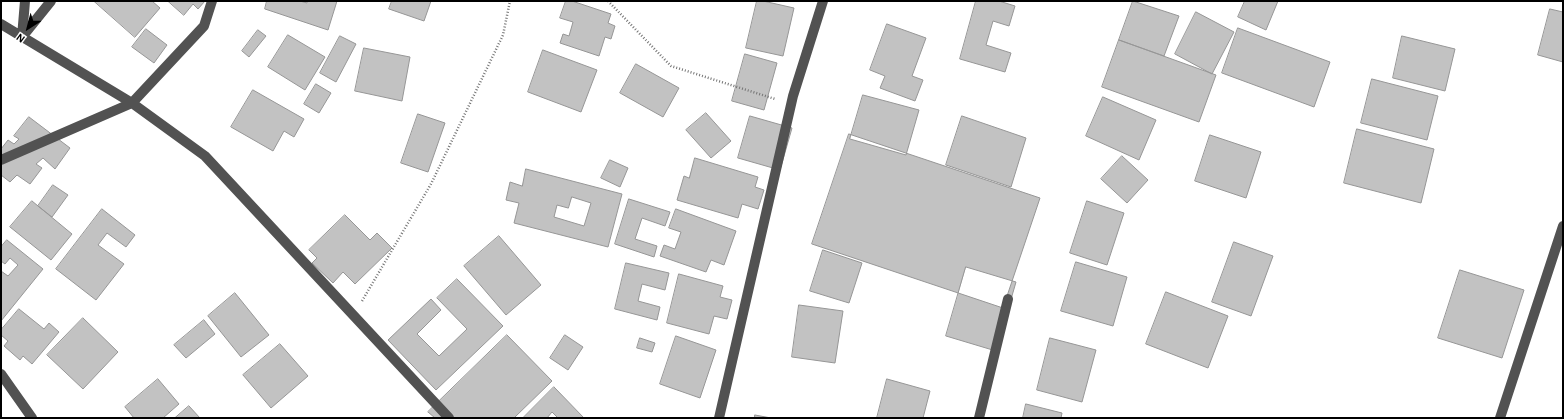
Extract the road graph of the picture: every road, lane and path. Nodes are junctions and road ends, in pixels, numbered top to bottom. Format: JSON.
{"nodes":[{"id":1,"x":25,"y":1,"type":"edge"},
{"id":2,"x":51,"y":1,"type":"edge"},
{"id":3,"x":212,"y":1,"type":"edge"},
{"id":4,"x":510,"y":1,"type":"edge"},
{"id":5,"x":608,"y":1,"type":"edge"},
{"id":6,"x":823,"y":1,"type":"edge"},
{"id":7,"x":1,"y":24,"type":"edge"},
{"id":8,"x":22,"y":37,"type":"junction"},
{"id":9,"x":132,"y":103,"type":"junction"},
{"id":10,"x":791,"y":104,"type":"junction"},
{"id":11,"x":1,"y":160,"type":"edge"},
{"id":12,"x":1563,"y":226,"type":"edge"},
{"id":13,"x":1008,"y":299,"type":"dead end"},
{"id":14,"x":353,"y":316,"type":"junction"},
{"id":15,"x":1,"y":374,"type":"edge"},
{"id":16,"x":32,"y":418,"type":"edge"},
{"id":17,"x":449,"y":418,"type":"edge"},
{"id":18,"x":719,"y":418,"type":"edge"},
{"id":19,"x":979,"y":418,"type":"edge"},
{"id":20,"x":1500,"y":418,"type":"edge"}],
"edges":[{"from":1,"to":8,"type":"street"},
{"from":2,"to":8,"type":"street"},
{"from":3,"to":9,"type":"street"},
{"from":4,"to":14,"type":"path"},
{"from":5,"to":10,"type":"path"},
{"from":6,"to":10,"type":"street"},
{"from":7,"to":8,"type":"street"},
{"from":8,"to":9,"type":"street"},
{"from":9,"to":11,"type":"street"},
{"from":9,"to":14,"type":"street"},
{"from":10,"to":18,"type":"street"},
{"from":12,"to":20,"type":"street"},
{"from":13,"to":19,"type":"street"},
{"from":14,"to":17,"type":"street"},
{"from":15,"to":16,"type":"street"}]}
